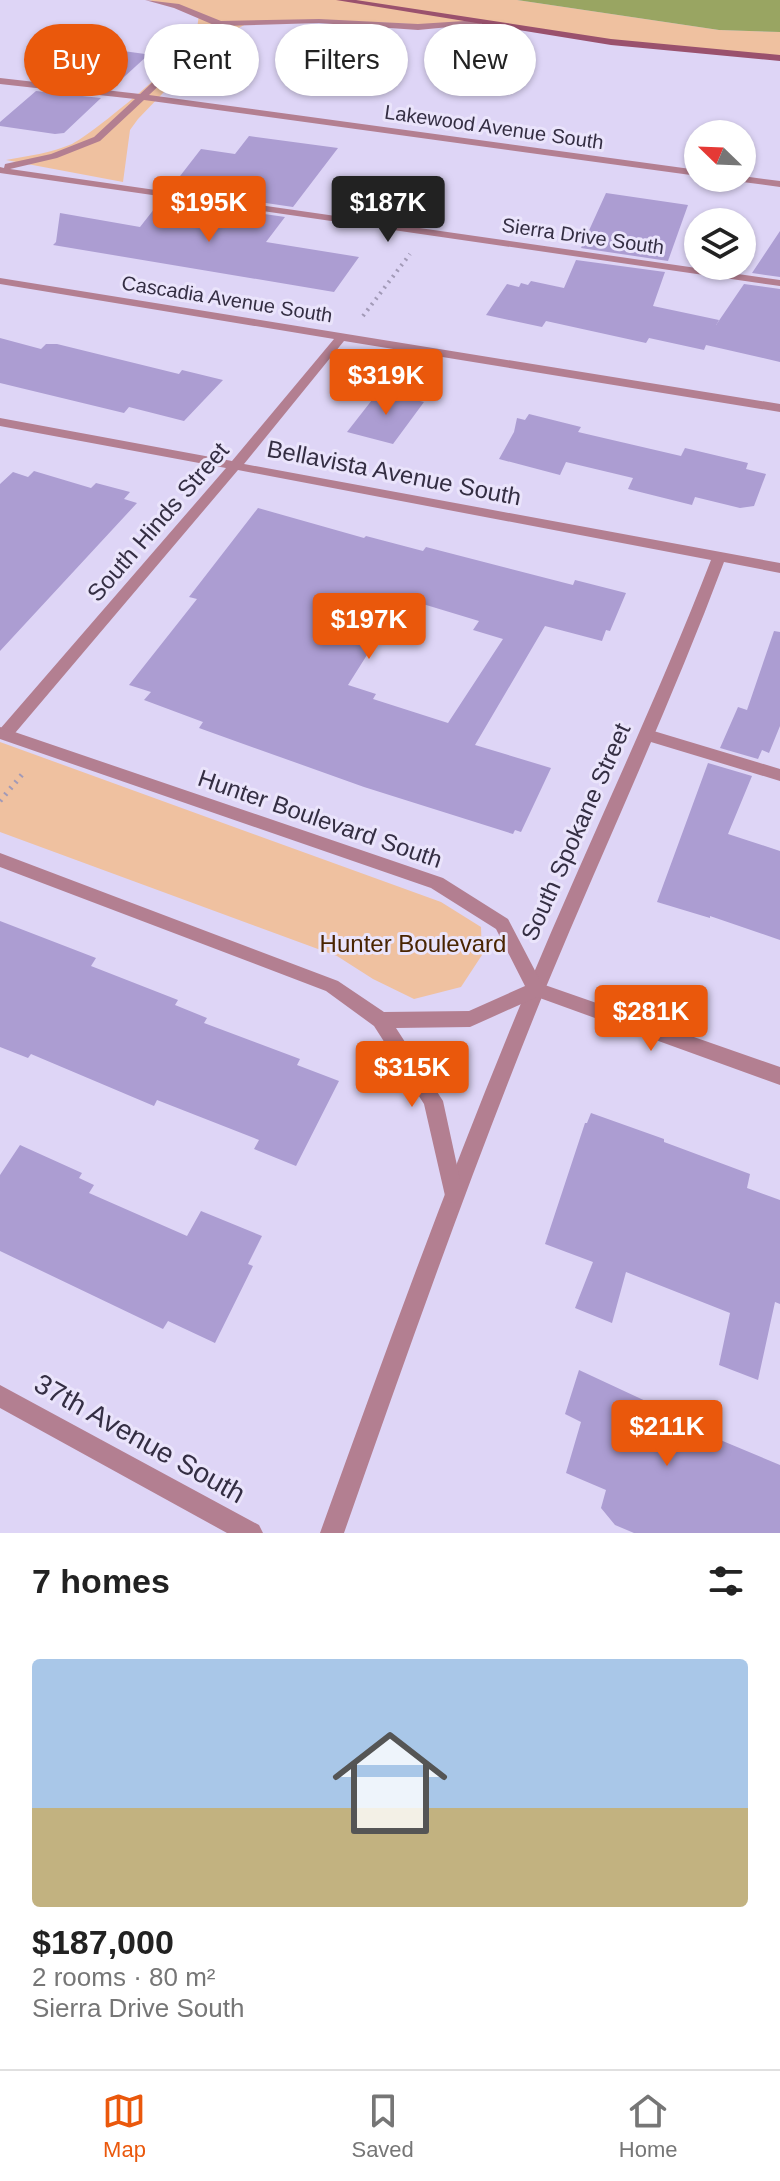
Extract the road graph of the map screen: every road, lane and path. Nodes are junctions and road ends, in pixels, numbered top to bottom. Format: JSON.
{"nodes":[{"id":1,"x":149,"y":0,"type":"edge"},
{"id":2,"x":340,"y":0,"type":"edge"},
{"id":3,"x":480,"y":22,"type":"junction"},
{"id":4,"x":220,"y":24,"type":"joint"},
{"id":5,"x":780,"y":58,"type":"edge"},
{"id":6,"x":0,"y":81,"type":"edge"},
{"id":7,"x":144,"y":97,"type":"junction"},
{"id":8,"x":0,"y":169,"type":"edge"},
{"id":9,"x":684,"y":171,"type":"edge"},
{"id":10,"x":756,"y":181,"type":"edge"},
{"id":11,"x":780,"y":184,"type":"edge"},
{"id":12,"x":405,"y":261,"type":"dead end"},
{"id":13,"x":0,"y":281,"type":"edge"},
{"id":14,"x":780,"y":283,"type":"edge"},
{"id":15,"x":358,"y":323,"type":"dead end"},
{"id":16,"x":342,"y":336,"type":"junction"},
{"id":17,"x":780,"y":408,"type":"edge"},
{"id":18,"x":0,"y":422,"type":"edge"},
{"id":19,"x":236,"y":465,"type":"junction"},
{"id":20,"x":719,"y":557,"type":"junction"},
{"id":21,"x":780,"y":568,"type":"edge"},
{"id":22,"x":2,"y":734,"type":"edge"},
{"id":23,"x":647,"y":735,"type":"junction"},
{"id":24,"x":31,"y":764,"type":"dead end"},
{"id":25,"x":780,"y":775,"type":"edge"},
{"id":26,"x":0,"y":801,"type":"edge"},
{"id":27,"x":0,"y":860,"type":"edge"},
{"id":28,"x":536,"y":989,"type":"junction"},
{"id":29,"x":381,"y":1020,"type":"junction"},
{"id":30,"x":780,"y":1076,"type":"edge"},
{"id":31,"x":453,"y":1193,"type":"junction"},
{"id":32,"x":0,"y":1396,"type":"edge"},
{"id":33,"x":251,"y":1533,"type":"edge"},
{"id":34,"x":332,"y":1533,"type":"edge"}],
"edges":[{"from":1,"to":4,"type":"street"},
{"from":2,"to":3,"type":"main road"},
{"from":3,"to":4,"type":"street"},
{"from":3,"to":5,"type":"main road"},
{"from":6,"to":7,"type":"street","name":"Lakewood Avenue South"},
{"from":7,"to":8,"type":"street"},
{"from":7,"to":9,"type":"street","name":"Lakewood Avenue South"},
{"from":8,"to":14,"type":"street","name":"Sierra Drive South"},
{"from":10,"to":11,"type":"street"},
{"from":12,"to":15,"type":"path"},
{"from":13,"to":16,"type":"street","name":"Cascadia Avenue South"},
{"from":16,"to":17,"type":"street","name":"Cascadia Avenue South"},
{"from":16,"to":19,"type":"street","name":"South Hinds Street"},
{"from":18,"to":19,"type":"street","name":"Bellavista Avenue South"},
{"from":19,"to":20,"type":"street","name":"Bellavista Avenue South"},
{"from":19,"to":22,"type":"street","name":"South Hinds Street"},
{"from":20,"to":21,"type":"street","name":"Bellavista Avenue South"},
{"from":20,"to":23,"type":"street","name":"South Spokane Street"},
{"from":22,"to":28,"type":"street","name":"Hunter Boulevard South"},
{"from":23,"to":25,"type":"street"},
{"from":23,"to":28,"type":"street","name":"South Spokane Street"},
{"from":24,"to":26,"type":"path"},
{"from":27,"to":29,"type":"street"},
{"from":28,"to":29,"type":"street"},
{"from":28,"to":30,"type":"street"},
{"from":28,"to":31,"type":"street","name":"South Spokane Street"},
{"from":29,"to":31,"type":"street"},
{"from":31,"to":34,"type":"street","name":"South Spokane Street"},
{"from":32,"to":33,"type":"street","name":"37th Avenue South"}]}
